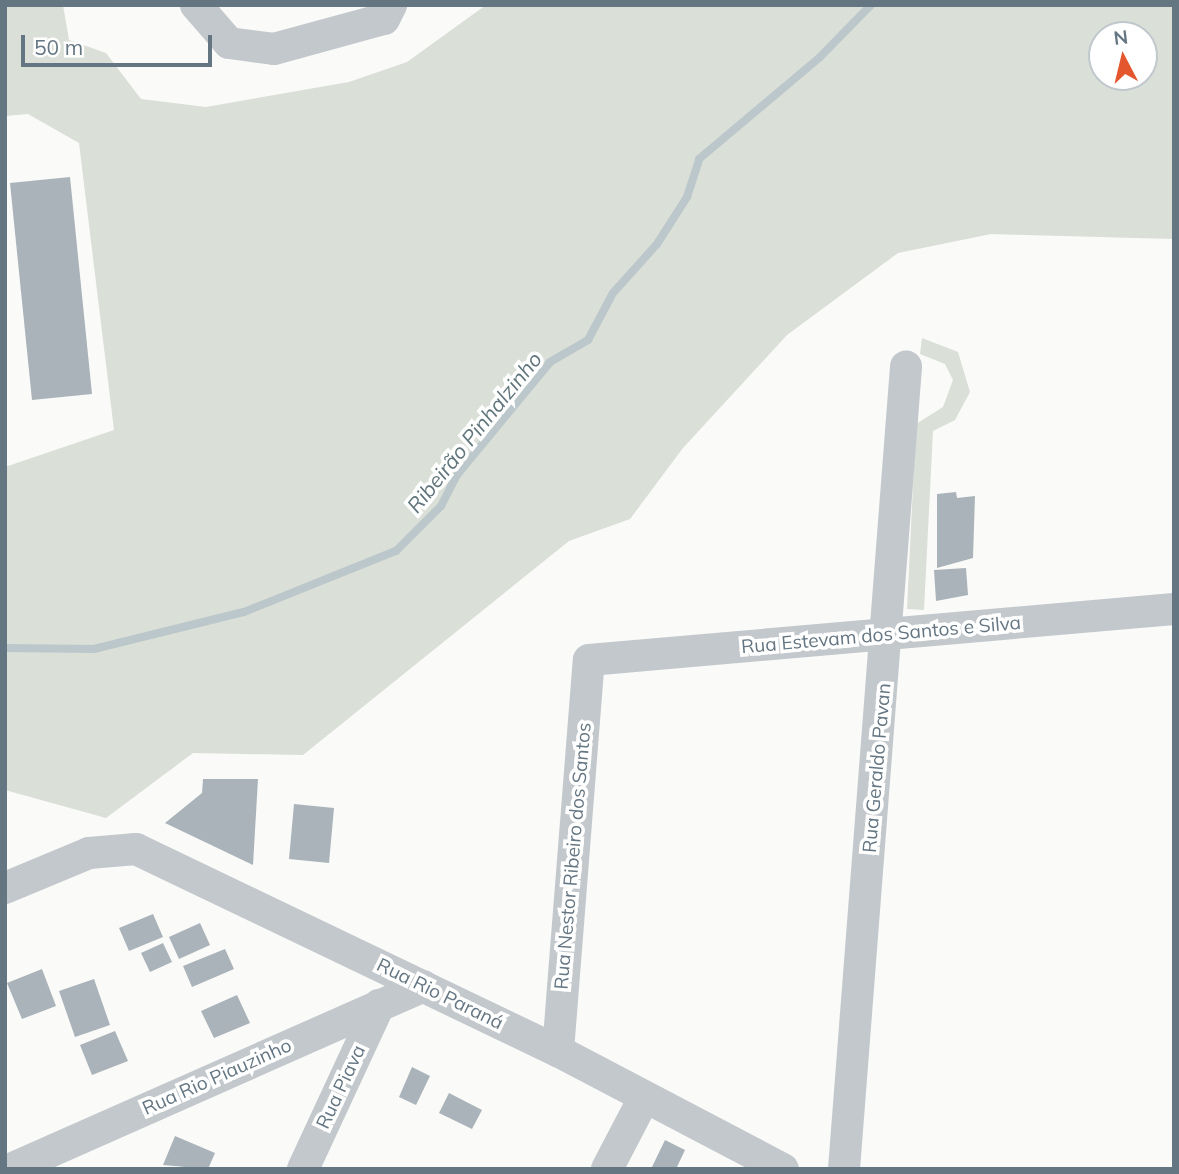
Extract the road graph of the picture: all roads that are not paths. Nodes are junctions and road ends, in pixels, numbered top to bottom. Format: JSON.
{"nodes":[{"id":1,"x":196,"y":5,"type":"edge"},
{"id":2,"x":391,"y":5,"type":"edge"},
{"id":3,"x":906,"y":366,"type":"dead end"},
{"id":4,"x":1174,"y":609,"type":"edge"},
{"id":5,"x":889,"y":634,"type":"junction"},
{"id":6,"x":589,"y":660,"type":"joint"},
{"id":7,"x":5,"y":888,"type":"edge"},
{"id":8,"x":423,"y":986,"type":"junction"},
{"id":9,"x":379,"y":1005,"type":"junction"},
{"id":10,"x":558,"y":1051,"type":"junction"},
{"id":11,"x":643,"y":1098,"type":"junction"},
{"id":12,"x":11,"y":1169,"type":"edge"},
{"id":13,"x":303,"y":1169,"type":"edge"},
{"id":14,"x":607,"y":1169,"type":"edge"},
{"id":15,"x":783,"y":1169,"type":"edge"},
{"id":16,"x":844,"y":1169,"type":"edge"}],
"edges":[{"from":1,"to":2,"type":"street"},
{"from":3,"to":5,"type":"street","name":"Rua Geraldo Pavan"},
{"from":4,"to":5,"type":"street","name":"Rua Estevam dos Santos e Silva"},
{"from":5,"to":6,"type":"street","name":"Rua Estevam dos Santos e Silva"},
{"from":5,"to":16,"type":"street","name":"Rua Geraldo Pavan"},
{"from":6,"to":10,"type":"street","name":"Rua Nestor Ribeiro dos Santos"},
{"from":7,"to":8,"type":"street","name":"Rua Rio Paraná"},
{"from":8,"to":9,"type":"street","name":"Rua Rio Piauzinho"},
{"from":8,"to":10,"type":"street","name":"Rua Rio Paraná"},
{"from":9,"to":12,"type":"street","name":"Rua Rio Piauzinho"},
{"from":9,"to":13,"type":"street","name":"Rua Piava"},
{"from":10,"to":11,"type":"street","name":"Rua Rio Paraná"},
{"from":11,"to":14,"type":"street"},
{"from":11,"to":15,"type":"street","name":"Rua Rio Paraná"}]}
